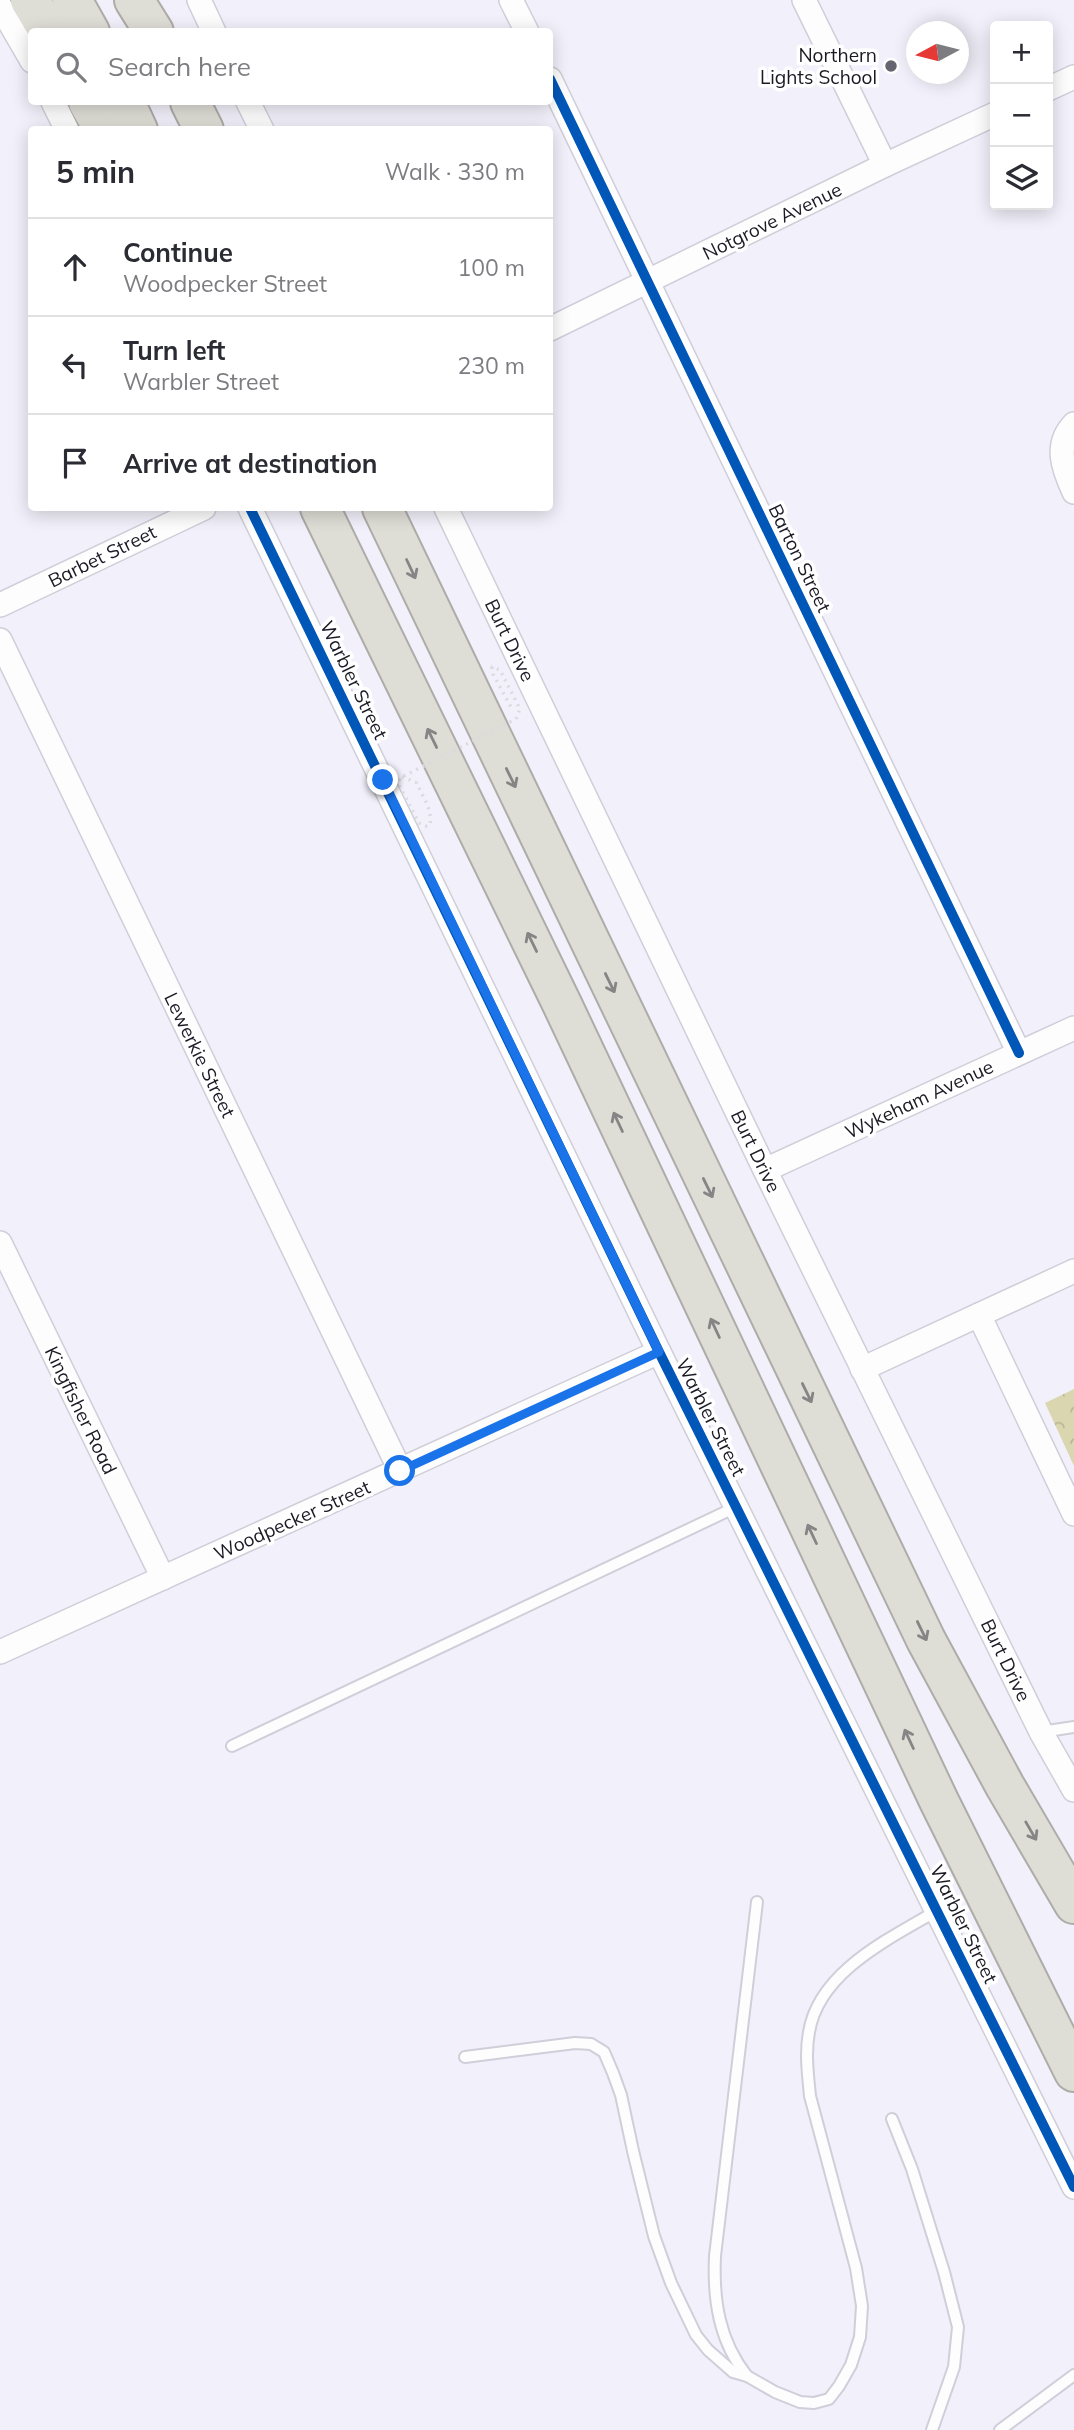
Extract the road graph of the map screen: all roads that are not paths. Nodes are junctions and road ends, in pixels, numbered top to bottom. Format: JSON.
{"nodes":[{"id":1,"x":30,"y":0,"type":"edge"},
{"id":2,"x":72,"y":0,"type":"edge"},
{"id":3,"x":134,"y":0,"type":"edge"},
{"id":4,"x":155,"y":0,"type":"edge"},
{"id":5,"x":199,"y":0,"type":"edge"},
{"id":6,"x":511,"y":0,"type":"edge"},
{"id":7,"x":804,"y":0,"type":"edge"},
{"id":8,"x":0,"y":6,"type":"edge"},
{"id":9,"x":47,"y":28,"type":"edge"},
{"id":10,"x":88,"y":28,"type":"edge"},
{"id":11,"x":152,"y":28,"type":"edge"},
{"id":12,"x":168,"y":28,"type":"edge"},
{"id":13,"x":213,"y":28,"type":"edge"},
{"id":14,"x":525,"y":28,"type":"edge"},
{"id":15,"x":28,"y":54,"type":"edge"},
{"id":16,"x":1074,"y":77,"type":"edge"},
{"id":17,"x":553,"y":85,"type":"edge"},
{"id":18,"x":1053,"y":87,"type":"edge"},
{"id":19,"x":54,"y":105,"type":"edge"},
{"id":20,"x":90,"y":105,"type":"edge"},
{"id":21,"x":126,"y":105,"type":"edge"},
{"id":22,"x":192,"y":105,"type":"edge"},
{"id":23,"x":250,"y":105,"type":"edge"},
{"id":24,"x":990,"y":116,"type":"edge"},
{"id":25,"x":65,"y":126,"type":"edge"},
{"id":26,"x":102,"y":126,"type":"edge"},
{"id":27,"x":136,"y":126,"type":"edge"},
{"id":28,"x":202,"y":126,"type":"edge"},
{"id":29,"x":260,"y":126,"type":"edge"},
{"id":30,"x":885,"y":165,"type":"junction"},
{"id":31,"x":648,"y":282,"type":"junction"},
{"id":32,"x":553,"y":329,"type":"edge"},
{"id":33,"x":1074,"y":424,"type":"edge"},
{"id":34,"x":1074,"y":492,"type":"edge"},
{"id":35,"x":198,"y":511,"type":"edge"},
{"id":36,"x":251,"y":511,"type":"edge"},
{"id":37,"x":320,"y":511,"type":"edge"},
{"id":38,"x":383,"y":511,"type":"edge"},
{"id":39,"x":447,"y":511,"type":"edge"},
{"id":40,"x":0,"y":605,"type":"edge"},
{"id":41,"x":0,"y":640,"type":"edge"},
{"id":42,"x":1074,"y":1028,"type":"edge"},
{"id":43,"x":1019,"y":1053,"type":"junction"},
{"id":44,"x":765,"y":1170,"type":"junction"},
{"id":45,"x":0,"y":1242,"type":"edge"},
{"id":46,"x":1071,"y":1280,"type":"edge"},
{"id":47,"x":979,"y":1315,"type":"junction"},
{"id":48,"x":659,"y":1352,"type":"junction"},
{"id":49,"x":862,"y":1368,"type":"junction"},
{"id":50,"x":400,"y":1471,"type":"junction"},
{"id":51,"x":736,"y":1507,"type":"junction"},
{"id":52,"x":1074,"y":1514,"type":"edge"},
{"id":53,"x":163,"y":1578,"type":"junction"},
{"id":54,"x":0,"y":1652,"type":"edge"},
{"id":55,"x":1074,"y":1727,"type":"edge"},
{"id":56,"x":1041,"y":1732,"type":"junction"},
{"id":57,"x":232,"y":1746,"type":"dead end"},
{"id":58,"x":1074,"y":1790,"type":"edge"},
{"id":59,"x":939,"y":1801,"type":"junction"},
{"id":60,"x":757,"y":1902,"type":"dead end"},
{"id":61,"x":1074,"y":1904,"type":"edge"},
{"id":62,"x":938,"y":1910,"type":"junction"},
{"id":63,"x":1074,"y":2012,"type":"edge"},
{"id":64,"x":465,"y":2057,"type":"dead end"},
{"id":65,"x":1074,"y":2072,"type":"edge"},
{"id":66,"x":892,"y":2119,"type":"dead end"},
{"id":67,"x":1074,"y":2187,"type":"edge"},
{"id":68,"x":1074,"y":2375,"type":"edge"},
{"id":69,"x":747,"y":2376,"type":"junction"},
{"id":70,"x":932,"y":2430,"type":"edge"},
{"id":71,"x":1000,"y":2430,"type":"edge"}],
"edges":[{"from":1,"to":9,"type":"highway"},
{"from":2,"to":10,"type":"highway"},
{"from":3,"to":11,"type":"highway"},
{"from":4,"to":12,"type":"highway"},
{"from":5,"to":13,"type":"street"},
{"from":6,"to":14,"type":"street"},
{"from":7,"to":30,"type":"street"},
{"from":8,"to":15,"type":"street"},
{"from":16,"to":18,"type":"street"},
{"from":17,"to":31,"type":"street","name":"Barton Street"},
{"from":19,"to":25,"type":"street"},
{"from":20,"to":26,"type":"highway"},
{"from":21,"to":27,"type":"highway"},
{"from":22,"to":28,"type":"highway"},
{"from":23,"to":29,"type":"street"},
{"from":24,"to":30,"type":"street","name":"Notgrove Avenue"},
{"from":30,"to":31,"type":"street","name":"Notgrove Avenue"},
{"from":31,"to":32,"type":"street","name":"Notgrove Avenue"},
{"from":31,"to":43,"type":"street","name":"Barton Street"},
{"from":33,"to":34,"type":"street"},
{"from":35,"to":40,"type":"street","name":"Barbet Street"},
{"from":36,"to":48,"type":"street","name":"Warbler Street"},
{"from":59,"to":37,"type":"highway","one_way":true},
{"from":38,"to":61,"type":"highway","one_way":true},
{"from":39,"to":44,"type":"street","name":"Burt Drive"},
{"from":41,"to":50,"type":"street","name":"Lewerkie Street"},
{"from":42,"to":43,"type":"street","name":"Wykeham Avenue"},
{"from":43,"to":44,"type":"street","name":"Wykeham Avenue"},
{"from":44,"to":49,"type":"street","name":"Burt Drive"},
{"from":45,"to":53,"type":"street","name":"Kingfisher Road"},
{"from":46,"to":47,"type":"street"},
{"from":47,"to":49,"type":"street"},
{"from":47,"to":52,"type":"street"},
{"from":48,"to":50,"type":"street","name":"Woodpecker Street"},
{"from":48,"to":51,"type":"street","name":"Warbler Street"},
{"from":49,"to":56,"type":"street","name":"Burt Drive"},
{"from":50,"to":53,"type":"street","name":"Woodpecker Street"},
{"from":51,"to":57,"type":"lane"},
{"from":51,"to":62,"type":"street","name":"Warbler Street"},
{"from":53,"to":54,"type":"street","name":"Woodpecker Street"},
{"from":55,"to":56,"type":"lane"},
{"from":56,"to":58,"type":"street","name":"Burt Drive"},
{"from":59,"to":63,"type":"highway"},
{"from":59,"to":65,"type":"highway"},
{"from":60,"to":69,"type":"lane"},
{"from":62,"to":67,"type":"street","name":"Warbler Street"},
{"from":62,"to":69,"type":"lane"},
{"from":64,"to":69,"type":"lane"},
{"from":66,"to":70,"type":"lane"},
{"from":68,"to":71,"type":"lane"}]}
